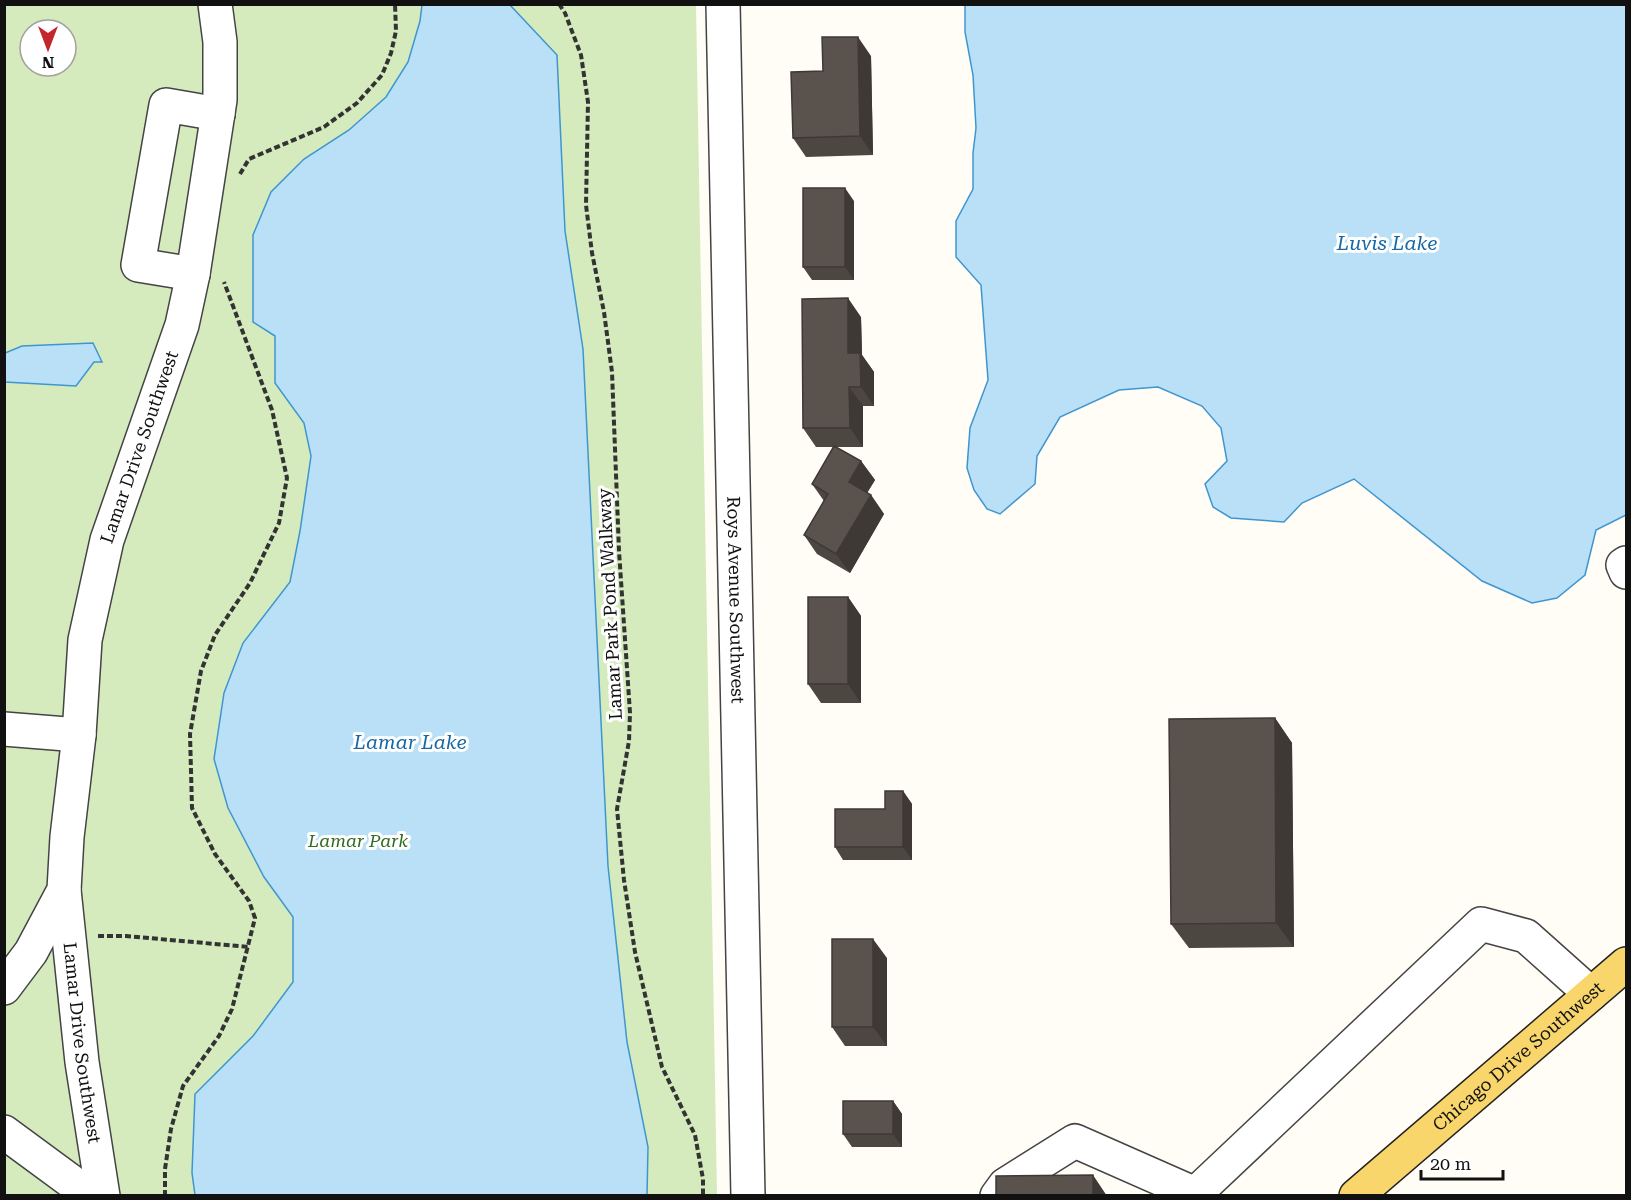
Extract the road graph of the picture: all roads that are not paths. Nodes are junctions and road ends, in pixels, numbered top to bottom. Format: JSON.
{"nodes":[{"id":1,"x":215,"y":4,"type":"edge"},
{"id":2,"x":723,"y":4,"type":"edge"},
{"id":3,"x":218,"y":114,"type":"junction"},
{"id":4,"x":208,"y":276,"type":"junction"},
{"id":5,"x":1626,"y":563,"type":"edge"},
{"id":6,"x":1626,"y":572,"type":"edge"},
{"id":7,"x":4,"y":729,"type":"edge"},
{"id":8,"x":79,"y":735,"type":"junction"},
{"id":9,"x":64,"y":890,"type":"junction"},
{"id":10,"x":1626,"y":964,"type":"edge"},
{"id":11,"x":4,"y":988,"type":"edge"},
{"id":12,"x":1592,"y":994,"type":"junction"},
{"id":13,"x":4,"y":1132,"type":"edge"},
{"id":14,"x":1193,"y":1194,"type":"edge"},
{"id":15,"x":91,"y":1196,"type":"edge"},
{"id":16,"x":103,"y":1196,"type":"edge"},
{"id":17,"x":748,"y":1196,"type":"edge"},
{"id":18,"x":997,"y":1196,"type":"edge"},
{"id":19,"x":1356,"y":1196,"type":"edge"}],
"edges":[{"from":1,"to":3,"type":"street","name":"Lamar Drive Southwest"},
{"from":2,"to":17,"type":"street","name":"Roys Avenue Southwest"},
{"from":3,"to":4,"type":"street","name":"Lamar Drive Southwest"},
{"from":3,"to":4,"type":"street"},
{"from":4,"to":8,"type":"street","name":"Lamar Drive Southwest"},
{"from":5,"to":6,"type":"street"},
{"from":7,"to":8,"type":"street"},
{"from":8,"to":9,"type":"street","name":"Lamar Drive Southwest"},
{"from":9,"to":11,"type":"street","name":"Lamar Drive Southwest"},
{"from":9,"to":16,"type":"street","name":"Lamar Drive Southwest"},
{"from":10,"to":12,"type":"main road","name":"Chicago Drive Southwest"},
{"from":12,"to":14,"type":"street"},
{"from":12,"to":19,"type":"main road","name":"Chicago Drive Southwest"},
{"from":13,"to":15,"type":"street"},
{"from":14,"to":18,"type":"street"}]}
